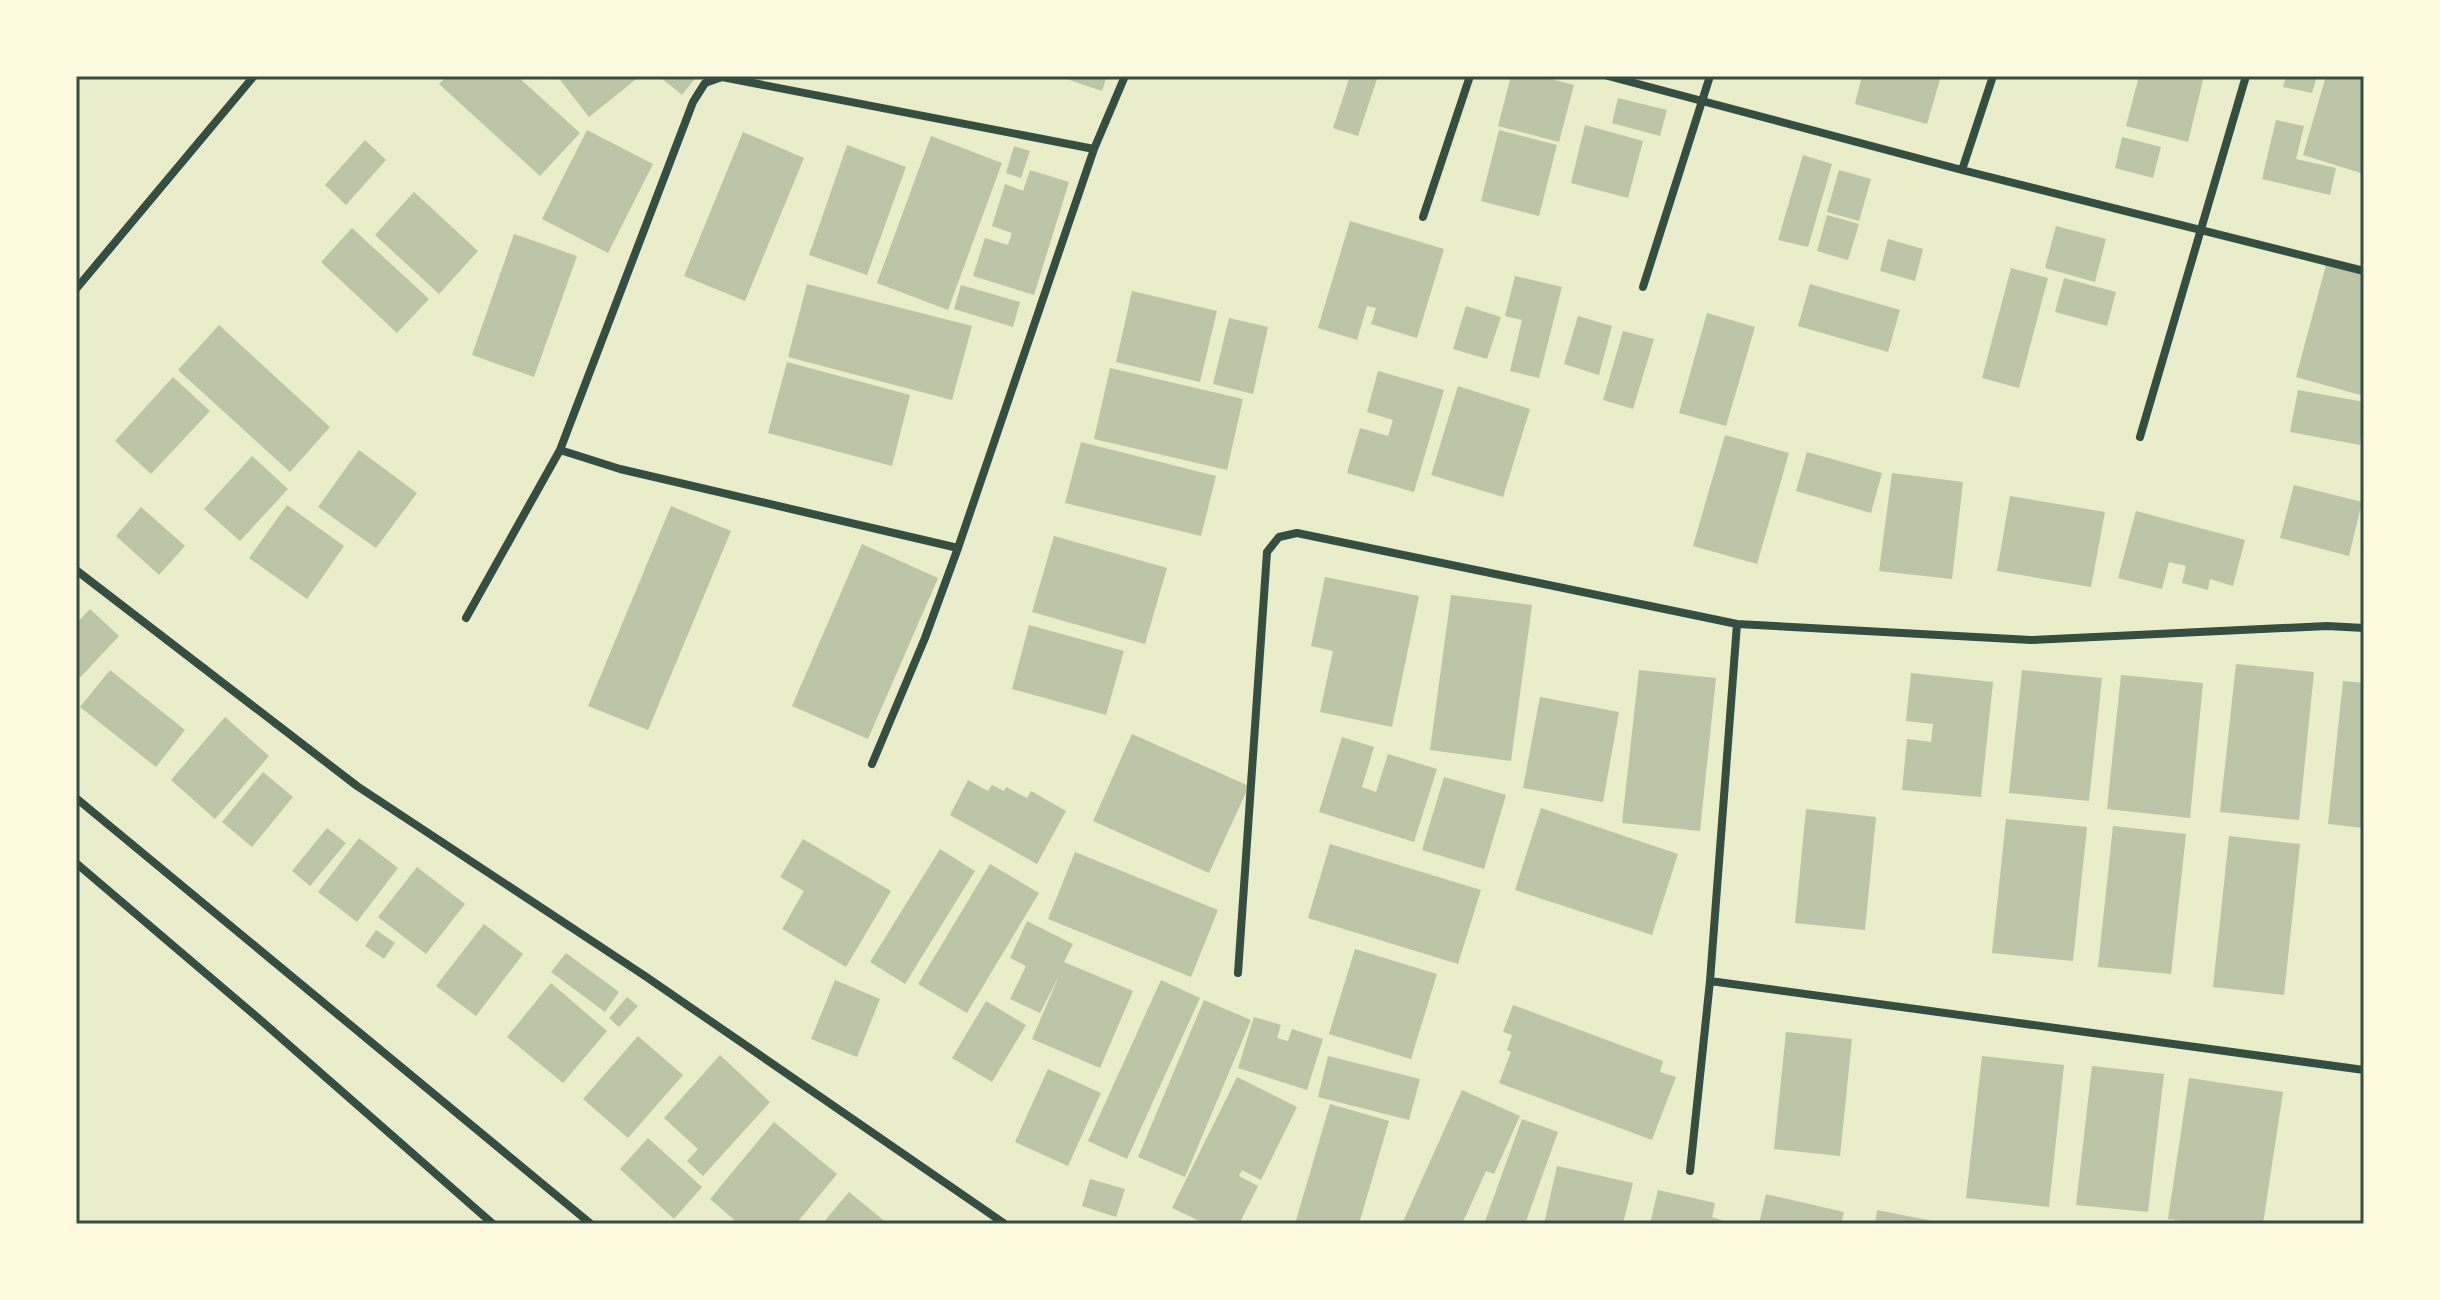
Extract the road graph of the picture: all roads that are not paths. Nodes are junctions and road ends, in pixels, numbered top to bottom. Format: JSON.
{"nodes":[{"id":1,"x":254,"y":76,"type":"edge"},
{"id":2,"x":1125,"y":76,"type":"edge"},
{"id":3,"x":1470,"y":76,"type":"edge"},
{"id":4,"x":1608,"y":76,"type":"edge"},
{"id":5,"x":1710,"y":76,"type":"edge"},
{"id":6,"x":1993,"y":76,"type":"edge"},
{"id":7,"x":2246,"y":76,"type":"edge"},
{"id":8,"x":1702,"y":101,"type":"junction"},
{"id":9,"x":1094,"y":149,"type":"junction"},
{"id":10,"x":1962,"y":170,"type":"junction"},
{"id":11,"x":1423,"y":217,"type":"dead end"},
{"id":12,"x":2200,"y":231,"type":"junction"},
{"id":13,"x":2364,"y":271,"type":"edge"},
{"id":14,"x":1643,"y":287,"type":"dead end"},
{"id":15,"x":76,"y":289,"type":"edge"},
{"id":16,"x":2140,"y":437,"type":"dead end"},
{"id":17,"x":560,"y":450,"type":"junction"},
{"id":18,"x":958,"y":548,"type":"junction"},
{"id":19,"x":76,"y":570,"type":"edge"},
{"id":20,"x":466,"y":618,"type":"dead end"},
{"id":21,"x":1737,"y":624,"type":"junction"},
{"id":22,"x":2364,"y":628,"type":"edge"},
{"id":23,"x":872,"y":764,"type":"dead end"},
{"id":24,"x":76,"y":798,"type":"edge"},
{"id":25,"x":76,"y":863,"type":"edge"},
{"id":26,"x":1238,"y":973,"type":"dead end"},
{"id":27,"x":1710,"y":981,"type":"junction"},
{"id":28,"x":2364,"y":1070,"type":"edge"},
{"id":29,"x":1690,"y":1171,"type":"dead end"},
{"id":30,"x":493,"y":1224,"type":"edge"},
{"id":31,"x":591,"y":1224,"type":"edge"},
{"id":32,"x":1005,"y":1224,"type":"edge"}],
"edges":[{"from":1,"to":15,"type":"street"},
{"from":2,"to":9,"type":"street"},
{"from":3,"to":11,"type":"street"},
{"from":4,"to":8,"type":"street"},
{"from":5,"to":8,"type":"street"},
{"from":6,"to":10,"type":"street"},
{"from":7,"to":12,"type":"street"},
{"from":8,"to":10,"type":"street"},
{"from":8,"to":14,"type":"street"},
{"from":9,"to":17,"type":"street"},
{"from":9,"to":18,"type":"street"},
{"from":10,"to":12,"type":"street"},
{"from":12,"to":13,"type":"street"},
{"from":12,"to":16,"type":"street"},
{"from":17,"to":18,"type":"street"},
{"from":17,"to":20,"type":"street"},
{"from":18,"to":23,"type":"street"},
{"from":19,"to":32,"type":"street"},
{"from":21,"to":22,"type":"street"},
{"from":21,"to":26,"type":"street"},
{"from":21,"to":27,"type":"street"},
{"from":24,"to":31,"type":"street"},
{"from":25,"to":30,"type":"street"},
{"from":27,"to":28,"type":"street"},
{"from":27,"to":29,"type":"street"}]}
